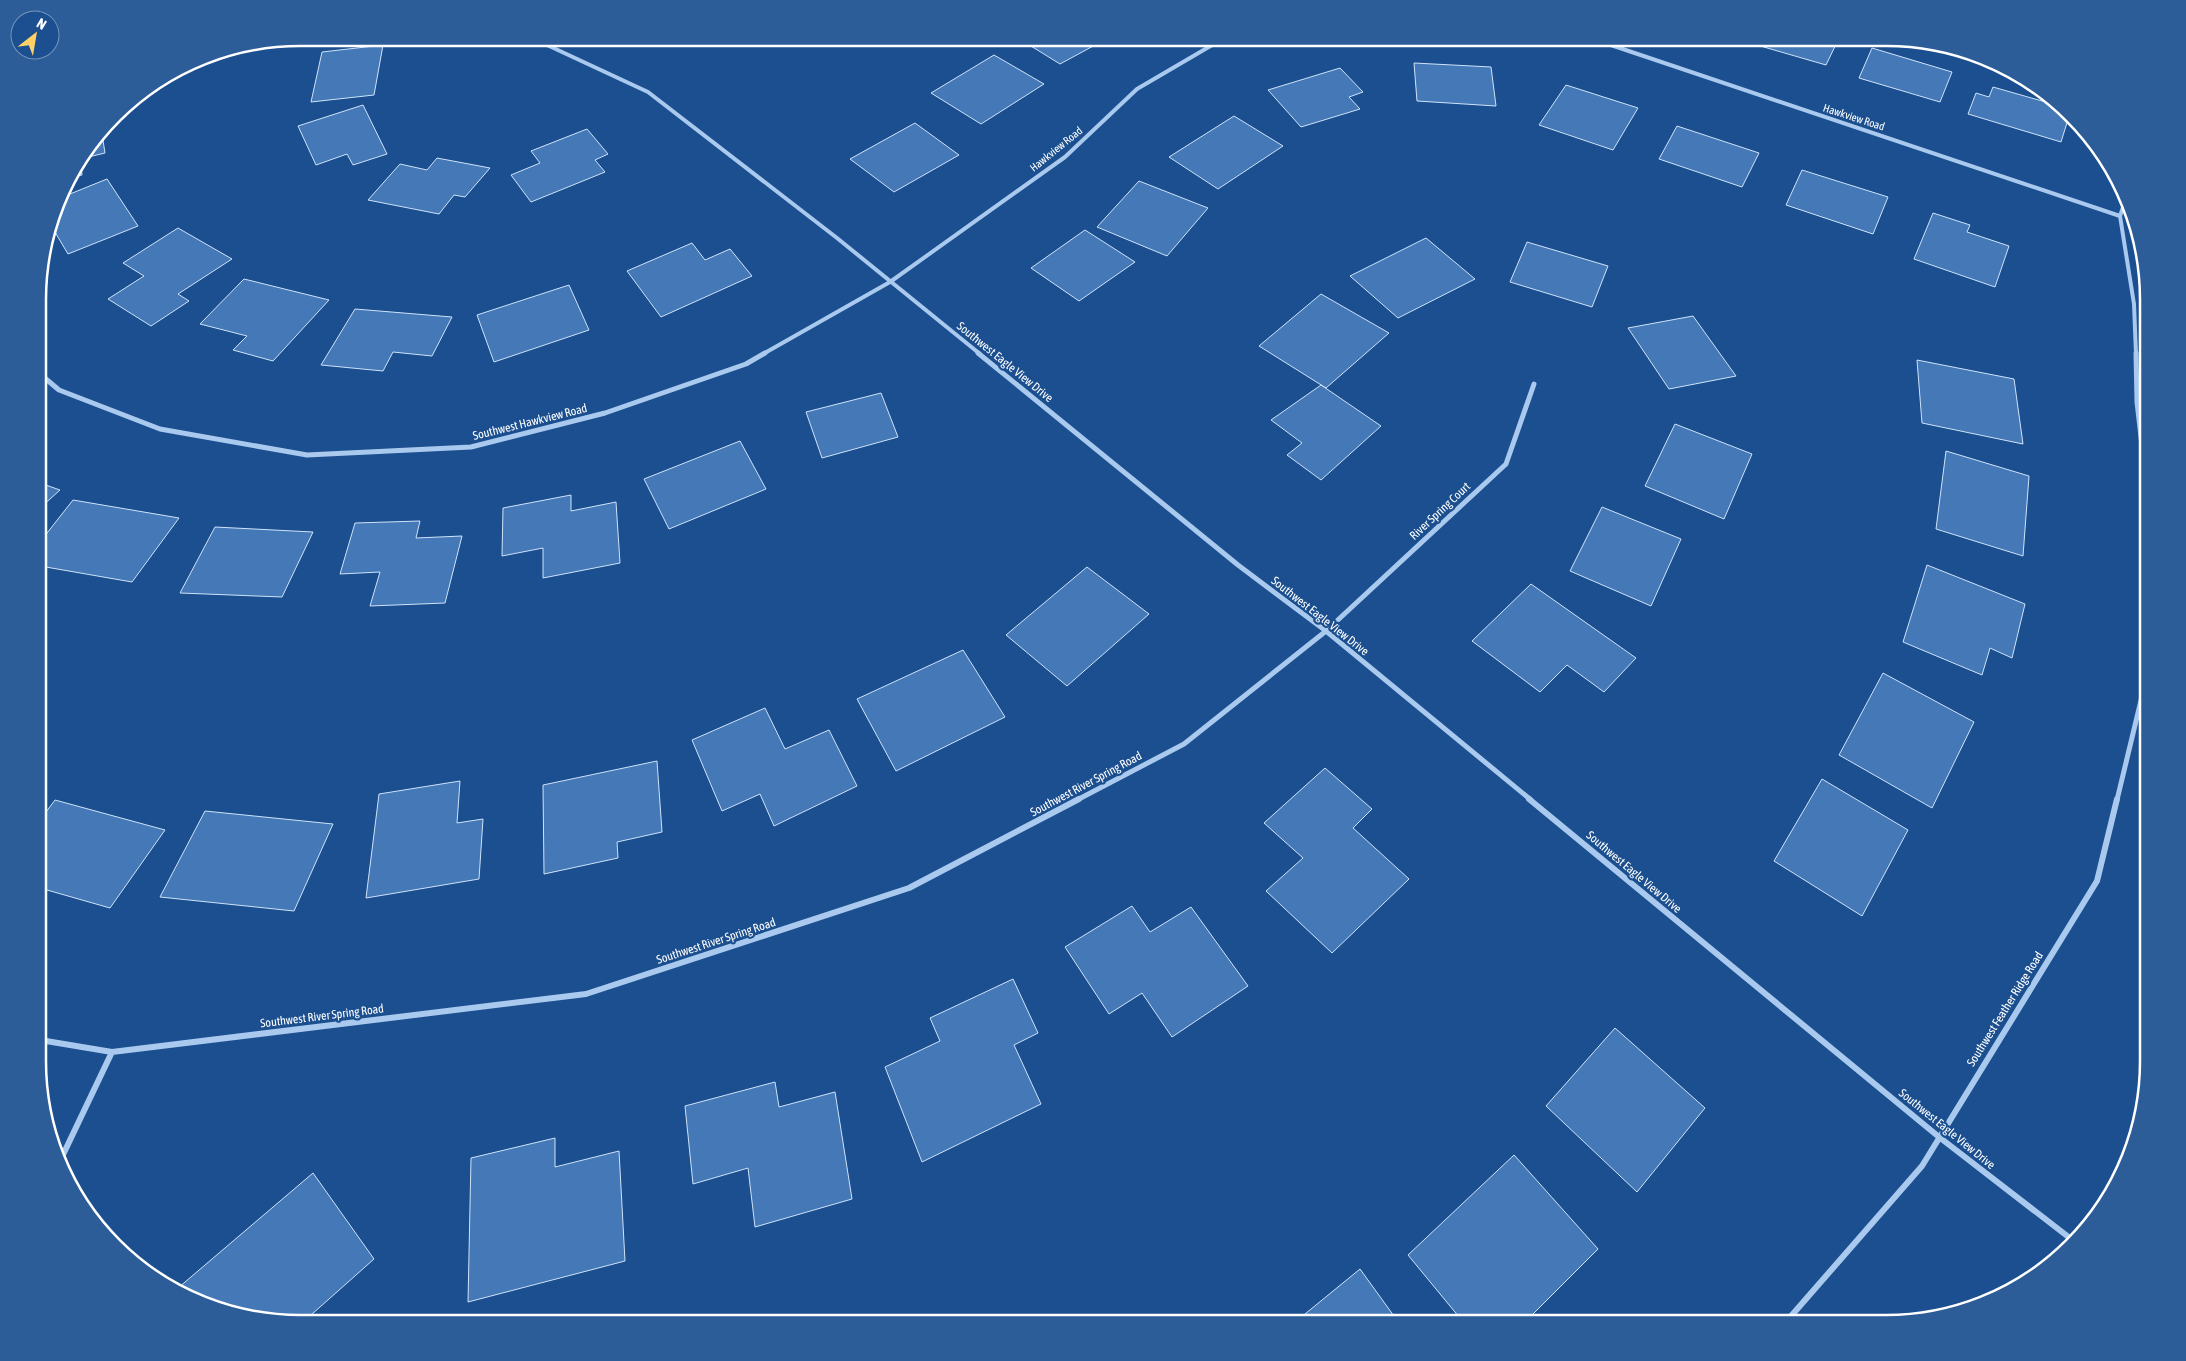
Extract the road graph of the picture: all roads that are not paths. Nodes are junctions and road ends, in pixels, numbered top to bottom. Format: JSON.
{"nodes":[{"id":1,"x":550,"y":46,"type":"edge"},
{"id":2,"x":1212,"y":46,"type":"edge"},
{"id":3,"x":1614,"y":46,"type":"edge"},
{"id":4,"x":2122,"y":209,"type":"edge"},
{"id":5,"x":2120,"y":216,"type":"junction"},
{"id":6,"x":890,"y":282,"type":"junction"},
{"id":7,"x":46,"y":379,"type":"edge"},
{"id":8,"x":1534,"y":384,"type":"dead end"},
{"id":9,"x":2140,"y":428,"type":"edge"},
{"id":10,"x":1326,"y":631,"type":"junction"},
{"id":11,"x":2140,"y":704,"type":"edge"},
{"id":12,"x":46,"y":1041,"type":"edge"},
{"id":13,"x":112,"y":1052,"type":"junction"},
{"id":14,"x":1939,"y":1137,"type":"junction"},
{"id":15,"x":64,"y":1153,"type":"edge"},
{"id":16,"x":2068,"y":1237,"type":"edge"},
{"id":17,"x":1792,"y":1315,"type":"edge"}],
"edges":[{"from":1,"to":6,"type":"street","name":"Southwest Eagle View Drive"},
{"from":2,"to":6,"type":"street","name":"Hawkview Road"},
{"from":3,"to":5,"type":"street","name":"Hawkview Road"},
{"from":4,"to":5,"type":"street"},
{"from":5,"to":9,"type":"street"},
{"from":6,"to":7,"type":"street","name":"Southwest Hawkview Road"},
{"from":6,"to":10,"type":"street","name":"Southwest Eagle View Drive"},
{"from":8,"to":10,"type":"street","name":"River Spring Court"},
{"from":10,"to":13,"type":"street","name":"Southwest River Spring Road"},
{"from":10,"to":14,"type":"street","name":"Southwest Eagle View Drive"},
{"from":11,"to":14,"type":"street","name":"Southwest Feather Ridge Road"},
{"from":12,"to":13,"type":"street","name":"Southwest River Spring Road"},
{"from":13,"to":15,"type":"street"},
{"from":14,"to":16,"type":"street","name":"Southwest Eagle View Drive"},
{"from":14,"to":17,"type":"street","name":"Southwest Feather Ridge Road"}]}
